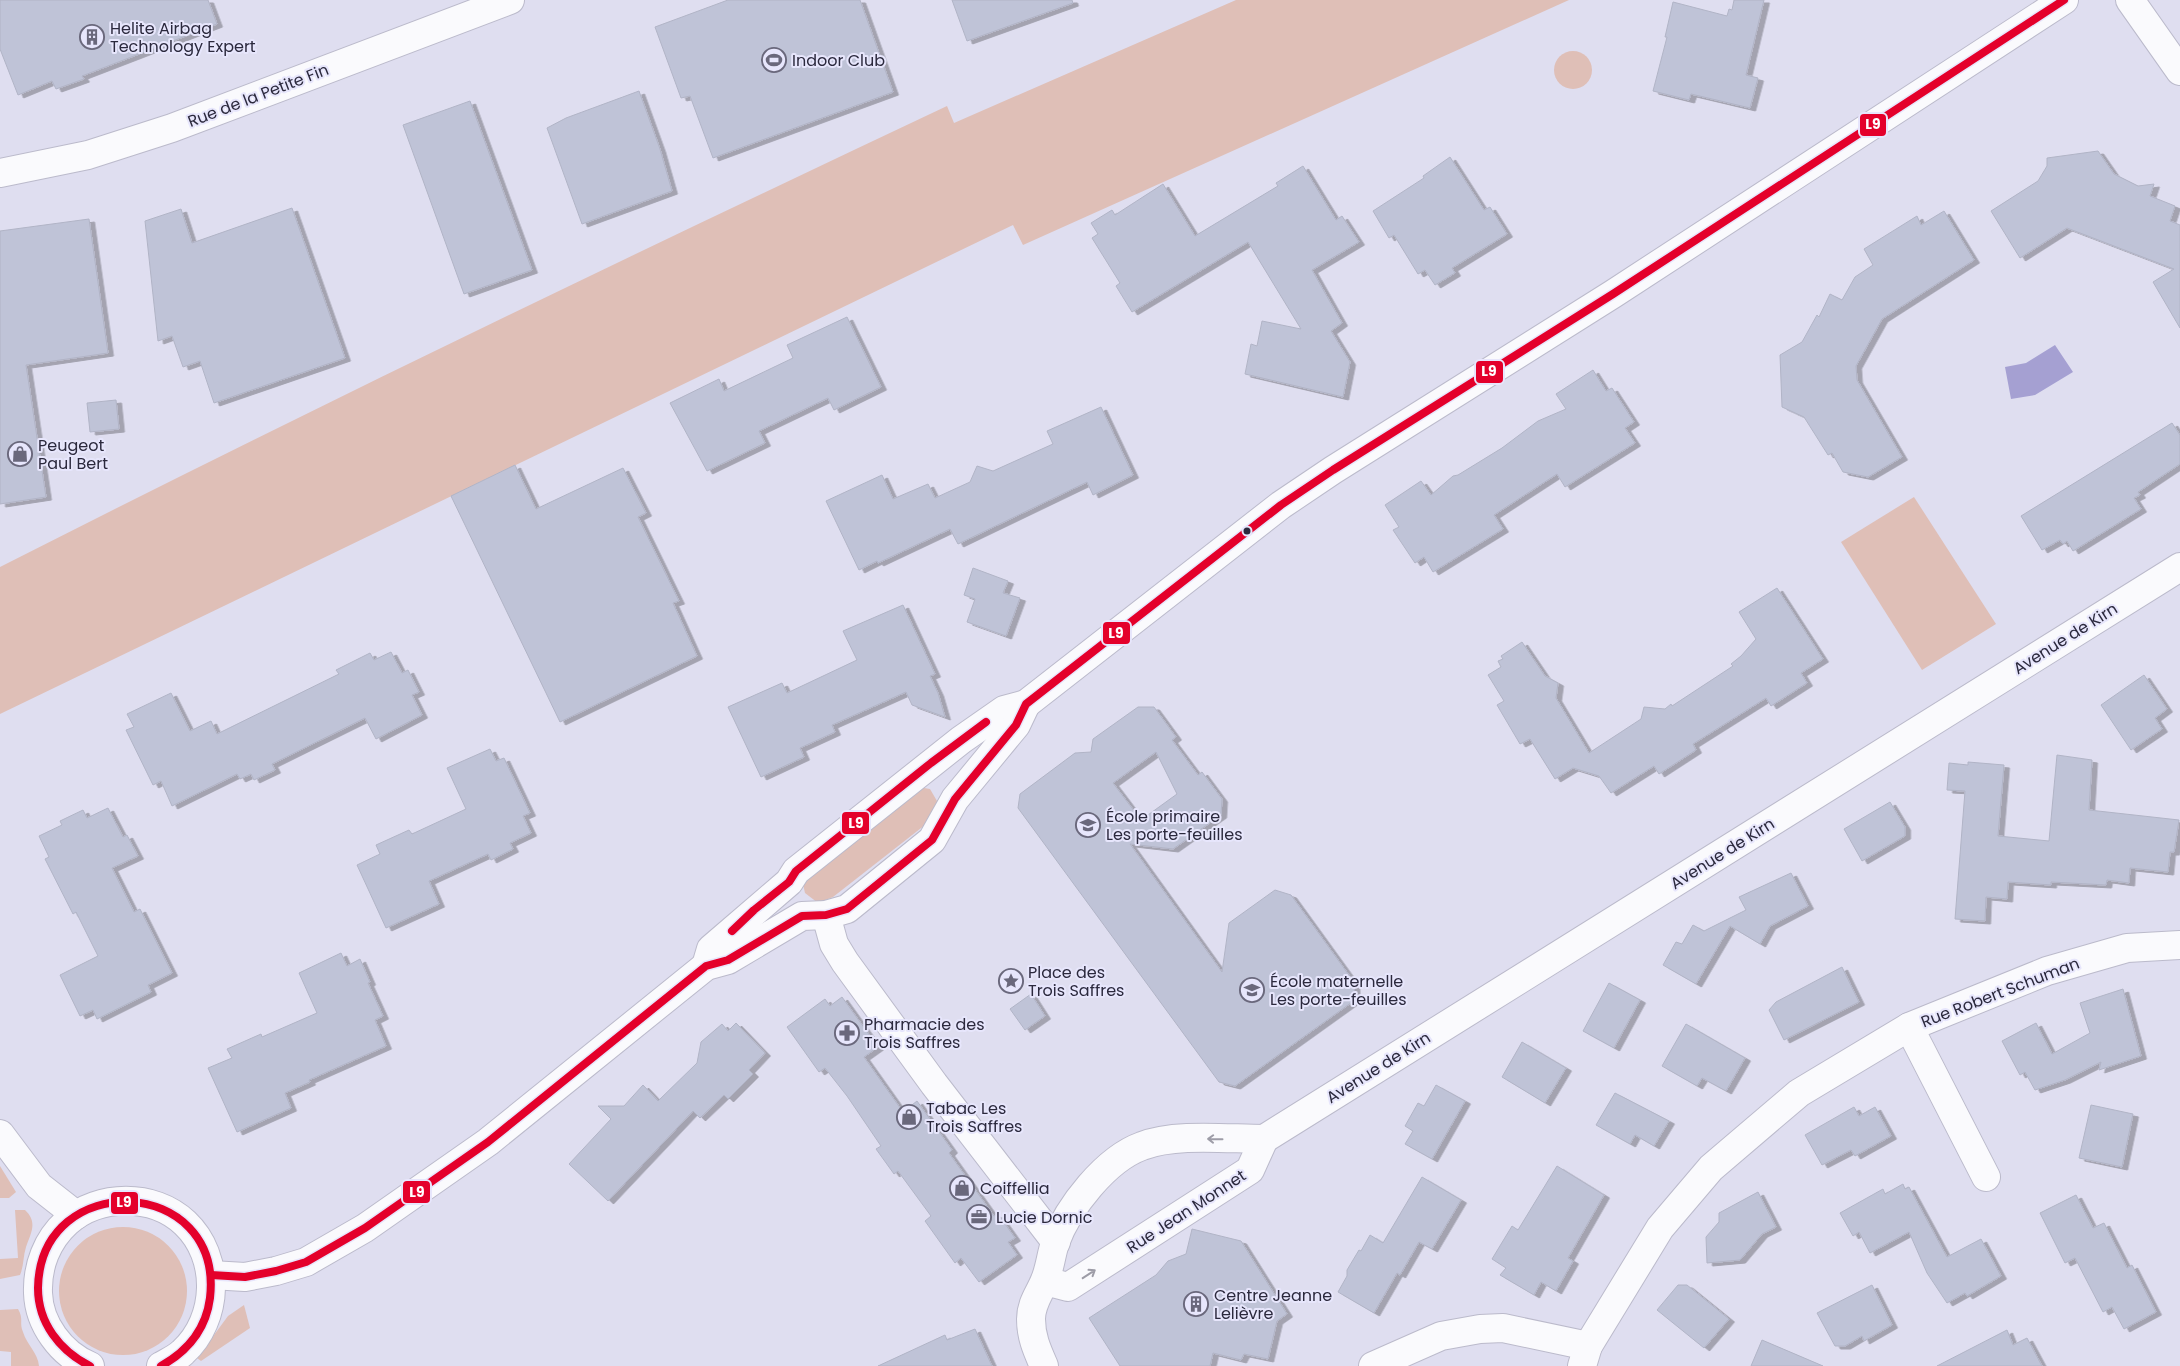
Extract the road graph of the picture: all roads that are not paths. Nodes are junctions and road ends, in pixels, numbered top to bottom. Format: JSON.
{"nodes":[{"id":1,"x":510,"y":0,"type":"edge"},
{"id":2,"x":2064,"y":0,"type":"edge"},
{"id":3,"x":2130,"y":0,"type":"edge"},
{"id":4,"x":2180,"y":71,"type":"edge"},
{"id":5,"x":0,"y":173,"type":"edge"},
{"id":6,"x":2180,"y":567,"type":"edge"},
{"id":7,"x":1026,"y":704,"type":"junction"},
{"id":8,"x":920,"y":772,"type":"junction"},
{"id":9,"x":952,"y":803,"type":"junction"},
{"id":10,"x":789,"y":882,"type":"junction"},
{"id":11,"x":817,"y":915,"type":"junction"},
{"id":12,"x":2180,"y":945,"type":"edge"},
{"id":13,"x":706,"y":966,"type":"junction"},
{"id":14,"x":1909,"y":1027,"type":"junction"},
{"id":15,"x":0,"y":1134,"type":"edge"},
{"id":16,"x":1264,"y":1139,"type":"junction"},
{"id":17,"x":1986,"y":1177,"type":"dead end"},
{"id":18,"x":76,"y":1215,"type":"junction"},
{"id":19,"x":1056,"y":1242,"type":"junction"},
{"id":20,"x":211,"y":1274,"type":"junction"},
{"id":21,"x":1045,"y":1281,"type":"junction"},
{"id":22,"x":1585,"y":1356,"type":"edge"},
{"id":23,"x":90,"y":1366,"type":"edge"},
{"id":24,"x":161,"y":1366,"type":"edge"},
{"id":25,"x":1044,"y":1366,"type":"edge"},
{"id":26,"x":1373,"y":1366,"type":"edge"}],
"edges":[{"from":1,"to":5,"type":"street","name":"Rue de la Petite Fin"},
{"from":2,"to":7,"type":"street"},
{"from":3,"to":4,"type":"street"},
{"from":6,"to":16,"type":"street","name":"Avenue de Kirn"},
{"from":7,"to":8,"type":"street"},
{"from":7,"to":9,"type":"street"},
{"from":8,"to":9,"type":"street"},
{"from":8,"to":10,"type":"street"},
{"from":9,"to":11,"type":"street"},
{"from":10,"to":11,"type":"street"},
{"from":10,"to":13,"type":"street"},
{"from":11,"to":13,"type":"street"},
{"from":11,"to":19,"type":"street"},
{"from":12,"to":14,"type":"street","name":"Rue Robert Schuman"},
{"from":13,"to":20,"type":"street"},
{"from":14,"to":17,"type":"street","name":"Rue Robert Schuman"},
{"from":14,"to":22,"type":"street","name":"Rue Robert Schuman"},
{"from":15,"to":18,"type":"street"},
{"from":16,"to":19,"type":"street","one_way":true},
{"from":21,"to":16,"type":"street","name":"Rue Jean Monnet","one_way":true},
{"from":18,"to":20,"type":"street"},
{"from":18,"to":23,"type":"street"},
{"from":19,"to":21,"type":"street"},
{"from":20,"to":24,"type":"street"},
{"from":21,"to":25,"type":"street"},
{"from":22,"to":26,"type":"street"}]}
